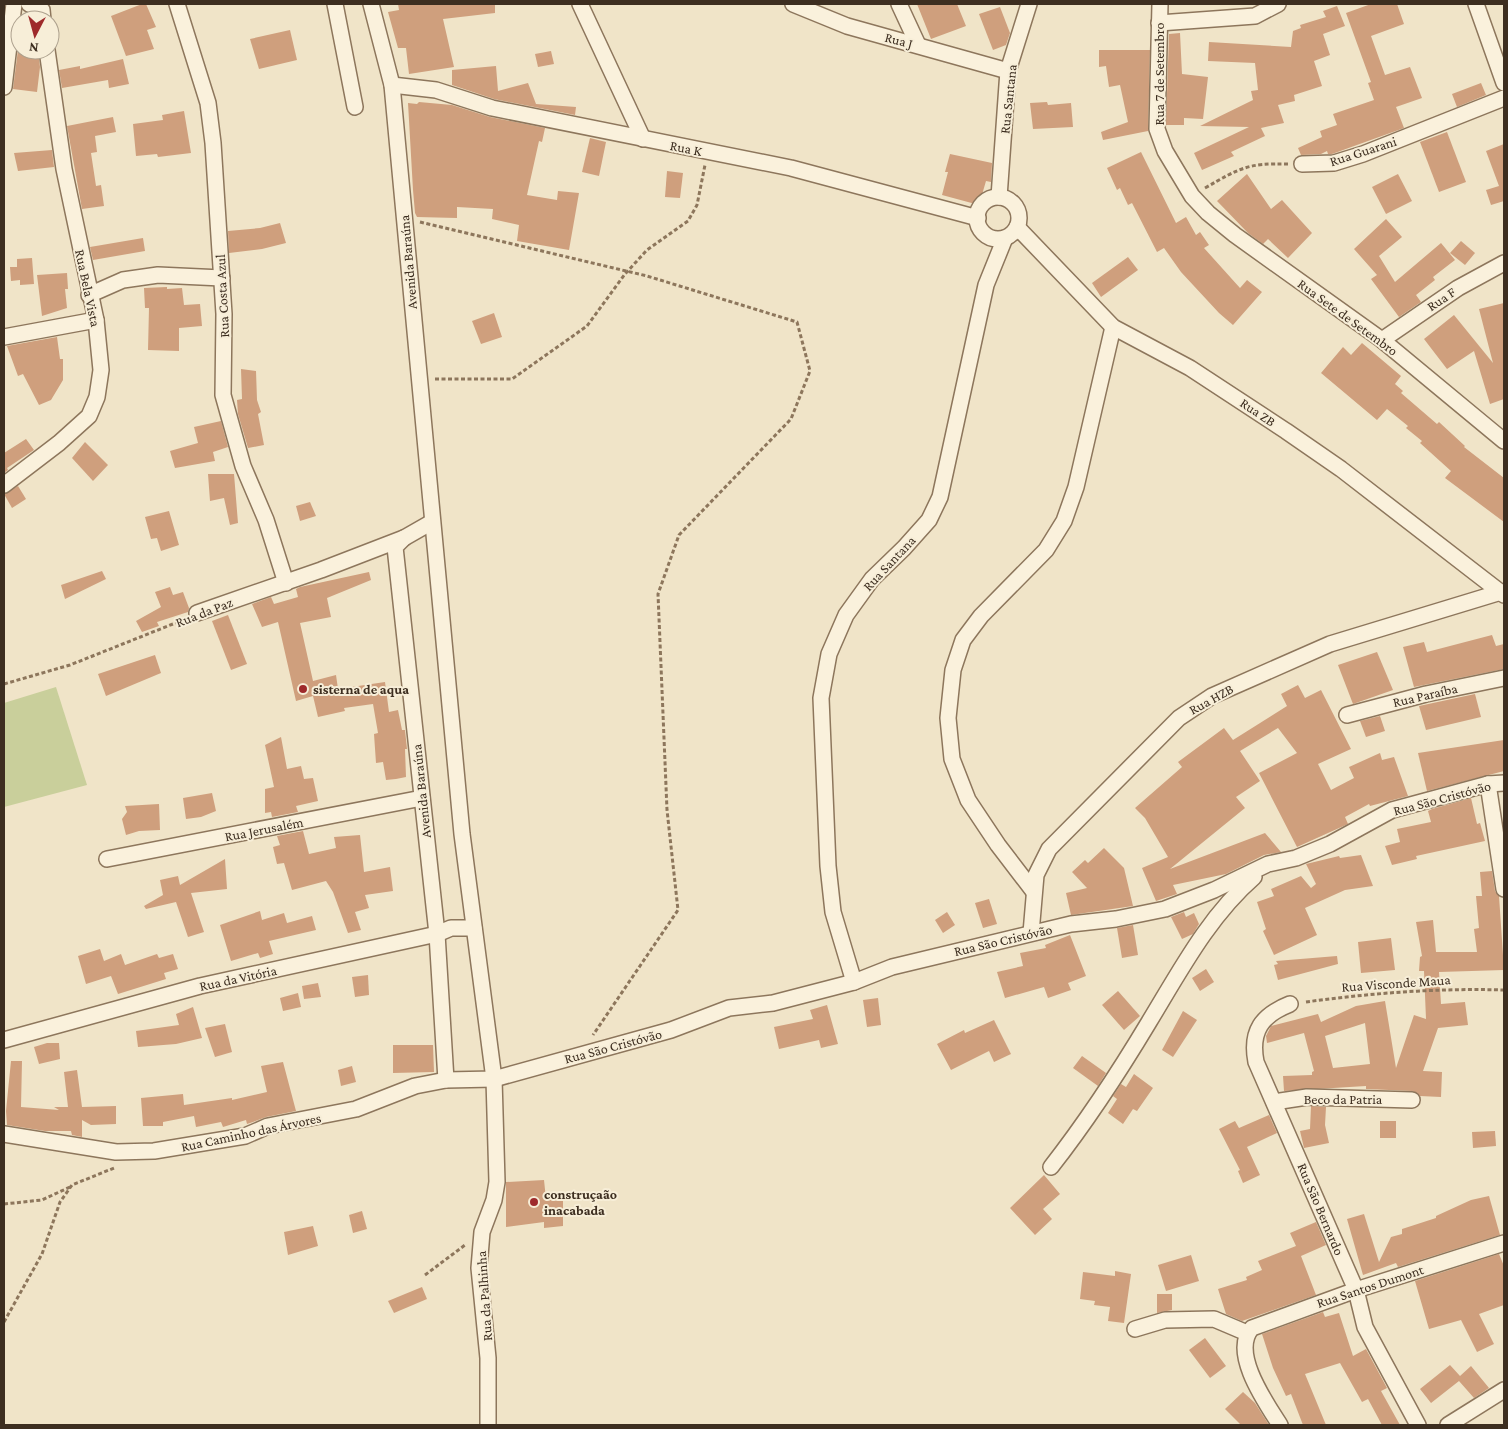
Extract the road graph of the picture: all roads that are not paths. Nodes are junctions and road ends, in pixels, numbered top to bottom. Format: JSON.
{"nodes":[{"id":1,"x":14,"y":4,"type":"edge"},
{"id":2,"x":29,"y":4,"type":"edge"},
{"id":3,"x":176,"y":4,"type":"edge"},
{"id":4,"x":335,"y":4,"type":"edge"},
{"id":5,"x":371,"y":4,"type":"edge"},
{"id":6,"x":580,"y":4,"type":"edge"},
{"id":7,"x":793,"y":4,"type":"edge"},
{"id":8,"x":899,"y":4,"type":"edge"},
{"id":9,"x":1029,"y":4,"type":"edge"},
{"id":10,"x":1160,"y":4,"type":"edge"},
{"id":11,"x":1278,"y":4,"type":"edge"},
{"id":12,"x":1476,"y":4,"type":"edge"},
{"id":13,"x":42,"y":10,"type":"edge"},
{"id":14,"x":1158,"y":23,"type":"junction"},
{"id":15,"x":918,"y":46,"type":"junction"},
{"id":16,"x":48,"y":60,"type":"edge"},
{"id":17,"x":1008,"y":71,"type":"junction"},
{"id":18,"x":1504,"y":83,"type":"edge"},
{"id":19,"x":392,"y":85,"type":"junction"},
{"id":20,"x":4,"y":87,"type":"edge"},
{"id":21,"x":1504,"y":98,"type":"edge"},
{"id":22,"x":355,"y":107,"type":"dead end"},
{"id":23,"x":643,"y":139,"type":"junction"},
{"id":24,"x":1302,"y":164,"type":"road end"},
{"id":25,"x":1192,"y":196,"type":"joint"},
{"id":26,"x":999,"y":197,"type":"junction"},
{"id":27,"x":978,"y":218,"type":"junction"},
{"id":28,"x":1017,"y":227,"type":"junction"},
{"id":29,"x":1005,"y":238,"type":"junction"},
{"id":30,"x":1504,"y":263,"type":"edge"},
{"id":31,"x":222,"y":278,"type":"junction"},
{"id":32,"x":89,"y":295,"type":"junction"},
{"id":33,"x":96,"y":320,"type":"junction"},
{"id":34,"x":1113,"y":327,"type":"junction"},
{"id":35,"x":4,"y":338,"type":"edge"},
{"id":36,"x":1382,"y":340,"type":"junction"},
{"id":37,"x":1504,"y":441,"type":"edge"},
{"id":38,"x":4,"y":486,"type":"edge"},
{"id":39,"x":432,"y":522,"type":"junction"},
{"id":40,"x":404,"y":538,"type":"junction"},
{"id":41,"x":286,"y":583,"type":"junction"},
{"id":42,"x":1502,"y":594,"type":"edge"},
{"id":43,"x":197,"y":613,"type":"road end"},
{"id":44,"x":1504,"y":678,"type":"edge"},
{"id":45,"x":1347,"y":715,"type":"dead end"},
{"id":46,"x":1504,"y":782,"type":"edge"},
{"id":47,"x":1488,"y":784,"type":"junction"},
{"id":48,"x":422,"y":798,"type":"junction"},
{"id":49,"x":107,"y":859,"type":"dead end"},
{"id":50,"x":1268,"y":864,"type":"junction"},
{"id":51,"x":1504,"y":889,"type":"edge"},
{"id":52,"x":1034,"y":892,"type":"junction"},
{"id":53,"x":474,"y":928,"type":"junction"},
{"id":54,"x":1031,"y":933,"type":"junction"},
{"id":55,"x":437,"y":934,"type":"junction"},
{"id":56,"x":854,"y":982,"type":"junction"},
{"id":57,"x":1290,"y":1004,"type":"road end"},
{"id":58,"x":4,"y":1040,"type":"edge"},
{"id":59,"x":494,"y":1079,"type":"junction"},
{"id":60,"x":446,"y":1080,"type":"junction"},
{"id":61,"x":1412,"y":1100,"type":"dead end"},
{"id":62,"x":1274,"y":1102,"type":"junction"},
{"id":63,"x":4,"y":1134,"type":"edge"},
{"id":64,"x":1051,"y":1167,"type":"dead end"},
{"id":65,"x":1504,"y":1243,"type":"edge"},
{"id":66,"x":1356,"y":1290,"type":"junction"},
{"id":67,"x":1135,"y":1329,"type":"dead end"},
{"id":68,"x":1247,"y":1338,"type":"junction"},
{"id":69,"x":1504,"y":1390,"type":"edge"},
{"id":70,"x":488,"y":1425,"type":"edge"},
{"id":71,"x":1280,"y":1425,"type":"edge"},
{"id":72,"x":1418,"y":1425,"type":"edge"},
{"id":73,"x":1448,"y":1425,"type":"edge"}],
"edges":[{"from":1,"to":20,"type":"street"},
{"from":2,"to":13,"type":"street"},
{"from":3,"to":31,"type":"street","name":"Rua Costa Azul"},
{"from":4,"to":22,"type":"street"},
{"from":5,"to":19,"type":"street","name":"Avenida Baraúna"},
{"from":6,"to":23,"type":"street"},
{"from":7,"to":15,"type":"street","name":"Rua J"},
{"from":8,"to":15,"type":"street"},
{"from":9,"to":17,"type":"street","name":"Rua Santana"},
{"from":10,"to":14,"type":"street","name":"Rua 7 de Setembro"},
{"from":11,"to":14,"type":"street"},
{"from":12,"to":18,"type":"street"},
{"from":14,"to":25,"type":"street","name":"Rua 7 de Setembro"},
{"from":15,"to":17,"type":"street","name":"Rua J"},
{"from":16,"to":32,"type":"street","name":"Rua Bela Vista"},
{"from":17,"to":26,"type":"street","name":"Rua Santana"},
{"from":19,"to":23,"type":"street","name":"Rua K"},
{"from":19,"to":39,"type":"street","name":"Avenida Baraúna"},
{"from":21,"to":24,"type":"street","name":"Rua Guarani"},
{"from":23,"to":27,"type":"street","name":"Rua K"},
{"from":25,"to":36,"type":"street","name":"Rua Sete de Setembro"},
{"from":26,"to":27,"type":"street"},
{"from":26,"to":28,"type":"street"},
{"from":27,"to":29,"type":"street"},
{"from":28,"to":29,"type":"street"},
{"from":28,"to":34,"type":"street","name":"Rua ZB"},
{"from":29,"to":56,"type":"street","name":"Rua Santana"},
{"from":30,"to":36,"type":"street","name":"Rua F"},
{"from":31,"to":32,"type":"street"},
{"from":31,"to":41,"type":"street","name":"Rua Costa Azul"},
{"from":32,"to":33,"type":"street","name":"Rua Bela Vista"},
{"from":33,"to":35,"type":"street"},
{"from":33,"to":38,"type":"street","name":"Rua Bela Vista"},
{"from":34,"to":42,"type":"street","name":"Rua ZB"},
{"from":34,"to":52,"type":"street"},
{"from":36,"to":37,"type":"street","name":"Rua Sete de Setembro"},
{"from":39,"to":40,"type":"street"},
{"from":39,"to":53,"type":"street","name":"Avenida Baraúna"},
{"from":40,"to":41,"type":"street","name":"Rua da Paz"},
{"from":40,"to":48,"type":"street","name":"Avenida Baraúna"},
{"from":41,"to":43,"type":"street","name":"Rua da Paz"},
{"from":42,"to":52,"type":"street","name":"Rua HZB"},
{"from":44,"to":45,"type":"street","name":"Rua Paraíba"},
{"from":46,"to":47,"type":"street","name":"Rua São Cristóvão"},
{"from":47,"to":50,"type":"street","name":"Rua São Cristóvão"},
{"from":47,"to":51,"type":"street"},
{"from":48,"to":49,"type":"street","name":"Rua Jerusalém"},
{"from":48,"to":55,"type":"street","name":"Avenida Baraúna"},
{"from":50,"to":54,"type":"street","name":"Rua São Cristóvão"},
{"from":50,"to":64,"type":"street"},
{"from":52,"to":54,"type":"street","name":"Rua HZB"},
{"from":53,"to":55,"type":"street","name":"Rua da Vitória"},
{"from":53,"to":59,"type":"street","name":"Avenida Baraúna"},
{"from":54,"to":56,"type":"street","name":"Rua São Cristóvão"},
{"from":55,"to":58,"type":"street","name":"Rua da Vitória"},
{"from":55,"to":60,"type":"street","name":"Avenida Baraúna"},
{"from":56,"to":59,"type":"street","name":"Rua São Cristóvão"},
{"from":57,"to":62,"type":"street","name":"Rua São Bernardo"},
{"from":59,"to":60,"type":"street","name":"Rua Caminho das Árvores"},
{"from":59,"to":70,"type":"street","name":"Rua da Palhinha"},
{"from":60,"to":63,"type":"street","name":"Rua Caminho das Árvores"},
{"from":61,"to":62,"type":"street","name":"Beco da Patria"},
{"from":62,"to":66,"type":"street","name":"Rua São Bernardo"},
{"from":65,"to":66,"type":"street","name":"Rua Santos Dumont"},
{"from":66,"to":68,"type":"street","name":"Rua Santos Dumont"},
{"from":66,"to":72,"type":"street","name":"Rua São Bernardo"},
{"from":67,"to":68,"type":"street"},
{"from":68,"to":71,"type":"street"},
{"from":69,"to":73,"type":"street"}]}
